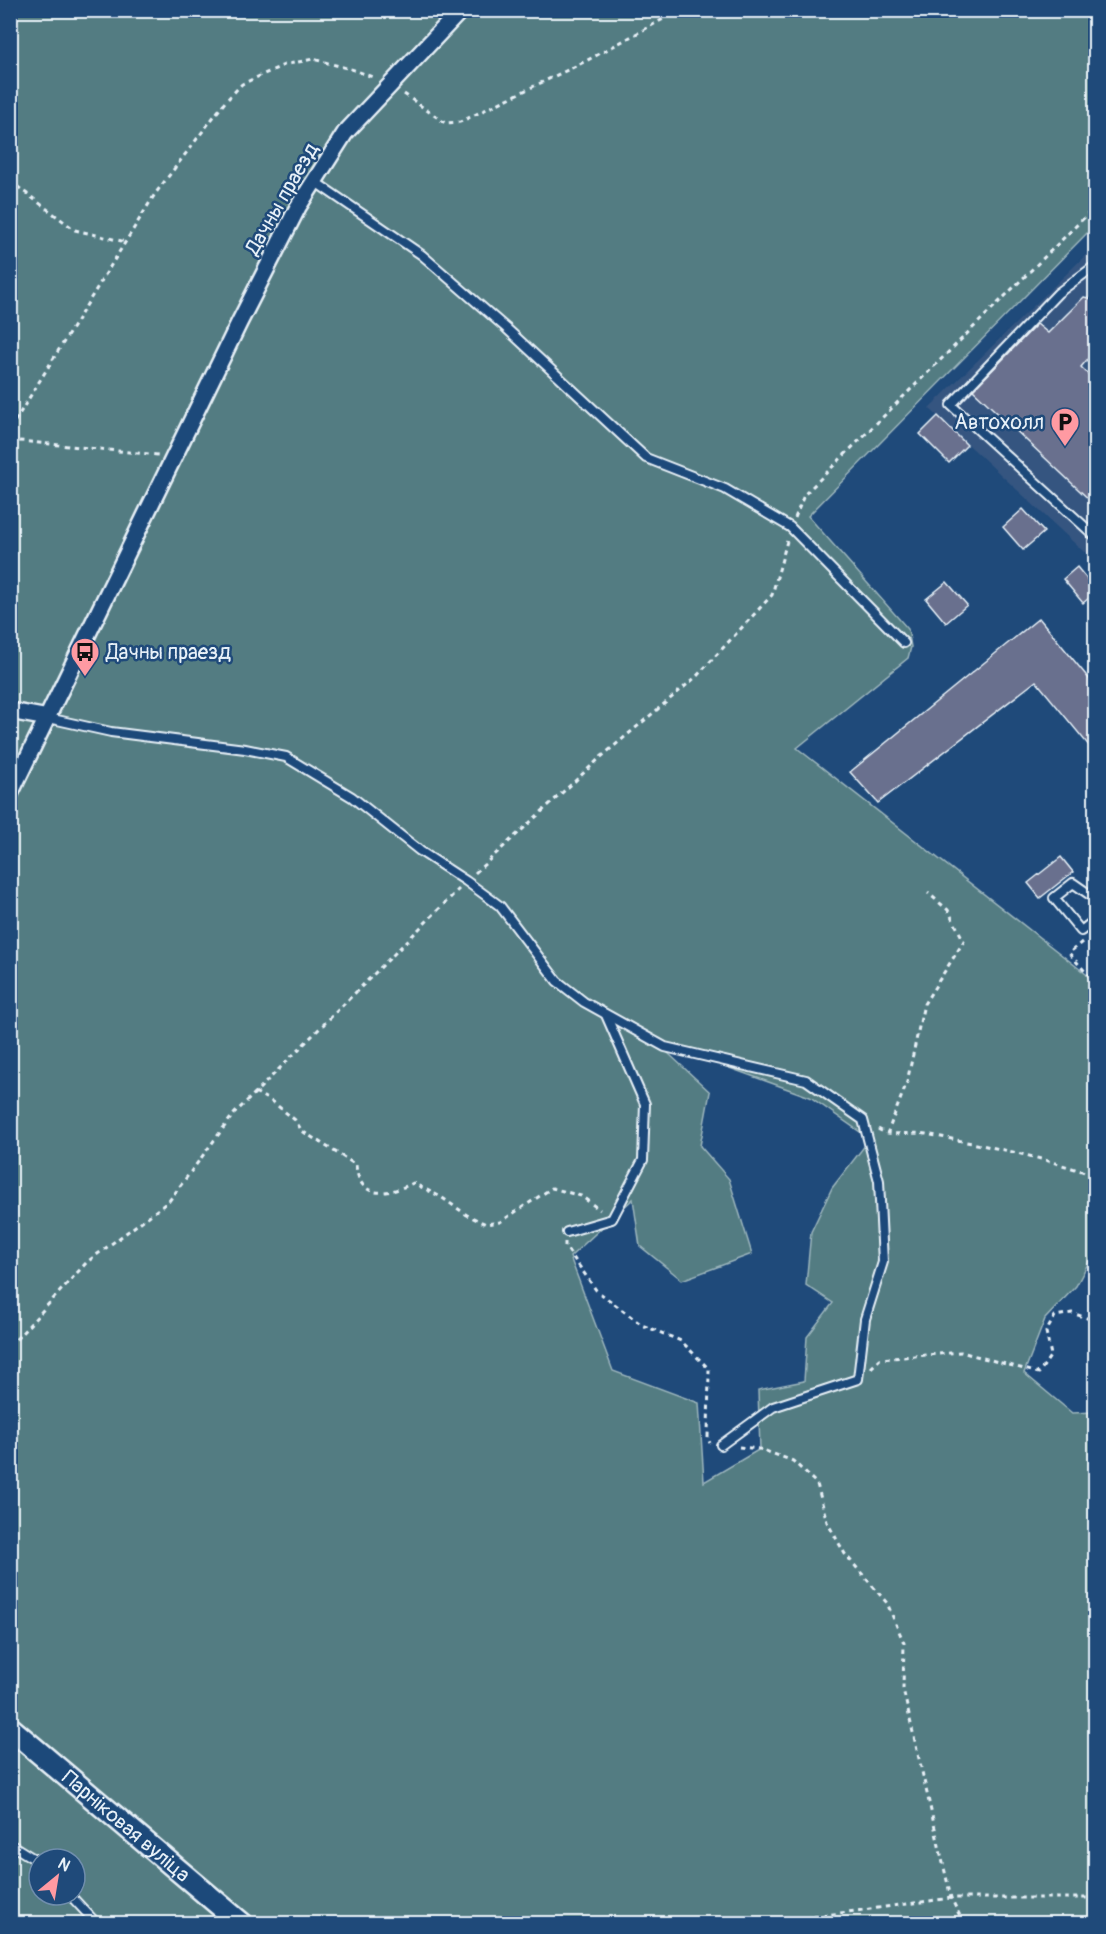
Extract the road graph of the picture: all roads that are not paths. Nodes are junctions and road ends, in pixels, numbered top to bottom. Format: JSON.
{"nodes":[{"id":1,"x":461,"y":10,"type":"edge"},
{"id":2,"x":314,"y":181,"type":"junction"},
{"id":3,"x":1095,"y":267,"type":"edge"},
{"id":4,"x":1095,"y":537,"type":"edge"},
{"id":5,"x":904,"y":643,"type":"dead end"},
{"id":6,"x":10,"y":711,"type":"edge"},
{"id":7,"x":48,"y":718,"type":"junction"},
{"id":8,"x":10,"y":794,"type":"edge"},
{"id":9,"x":1095,"y":899,"type":"edge"},
{"id":10,"x":1095,"y":919,"type":"edge"},
{"id":11,"x":606,"y":1015,"type":"junction"},
{"id":12,"x":567,"y":1232,"type":"road end"},
{"id":13,"x":721,"y":1446,"type":"road end"},
{"id":14,"x":10,"y":1728,"type":"edge"},
{"id":15,"x":10,"y":1844,"type":"edge"},
{"id":16,"x":27,"y":1855,"type":"edge"},
{"id":17,"x":82,"y":1907,"type":"edge"},
{"id":18,"x":97,"y":1923,"type":"edge"},
{"id":19,"x":242,"y":1923,"type":"edge"}],
"edges":[{"from":1,"to":2,"type":"street","name":"Дачны праезд"},
{"from":2,"to":5,"type":"lane"},
{"from":2,"to":7,"type":"street","name":"Дачны праезд"},
{"from":3,"to":4,"type":"lane"},
{"from":6,"to":7,"type":"street"},
{"from":7,"to":8,"type":"street","name":"Дачны праезд"},
{"from":7,"to":11,"type":"lane"},
{"from":9,"to":10,"type":"lane"},
{"from":11,"to":12,"type":"lane"},
{"from":11,"to":13,"type":"lane"},
{"from":14,"to":19,"type":"street","name":"Парніковая вуліца"},
{"from":15,"to":16,"type":"lane"},
{"from":17,"to":18,"type":"lane"}]}
